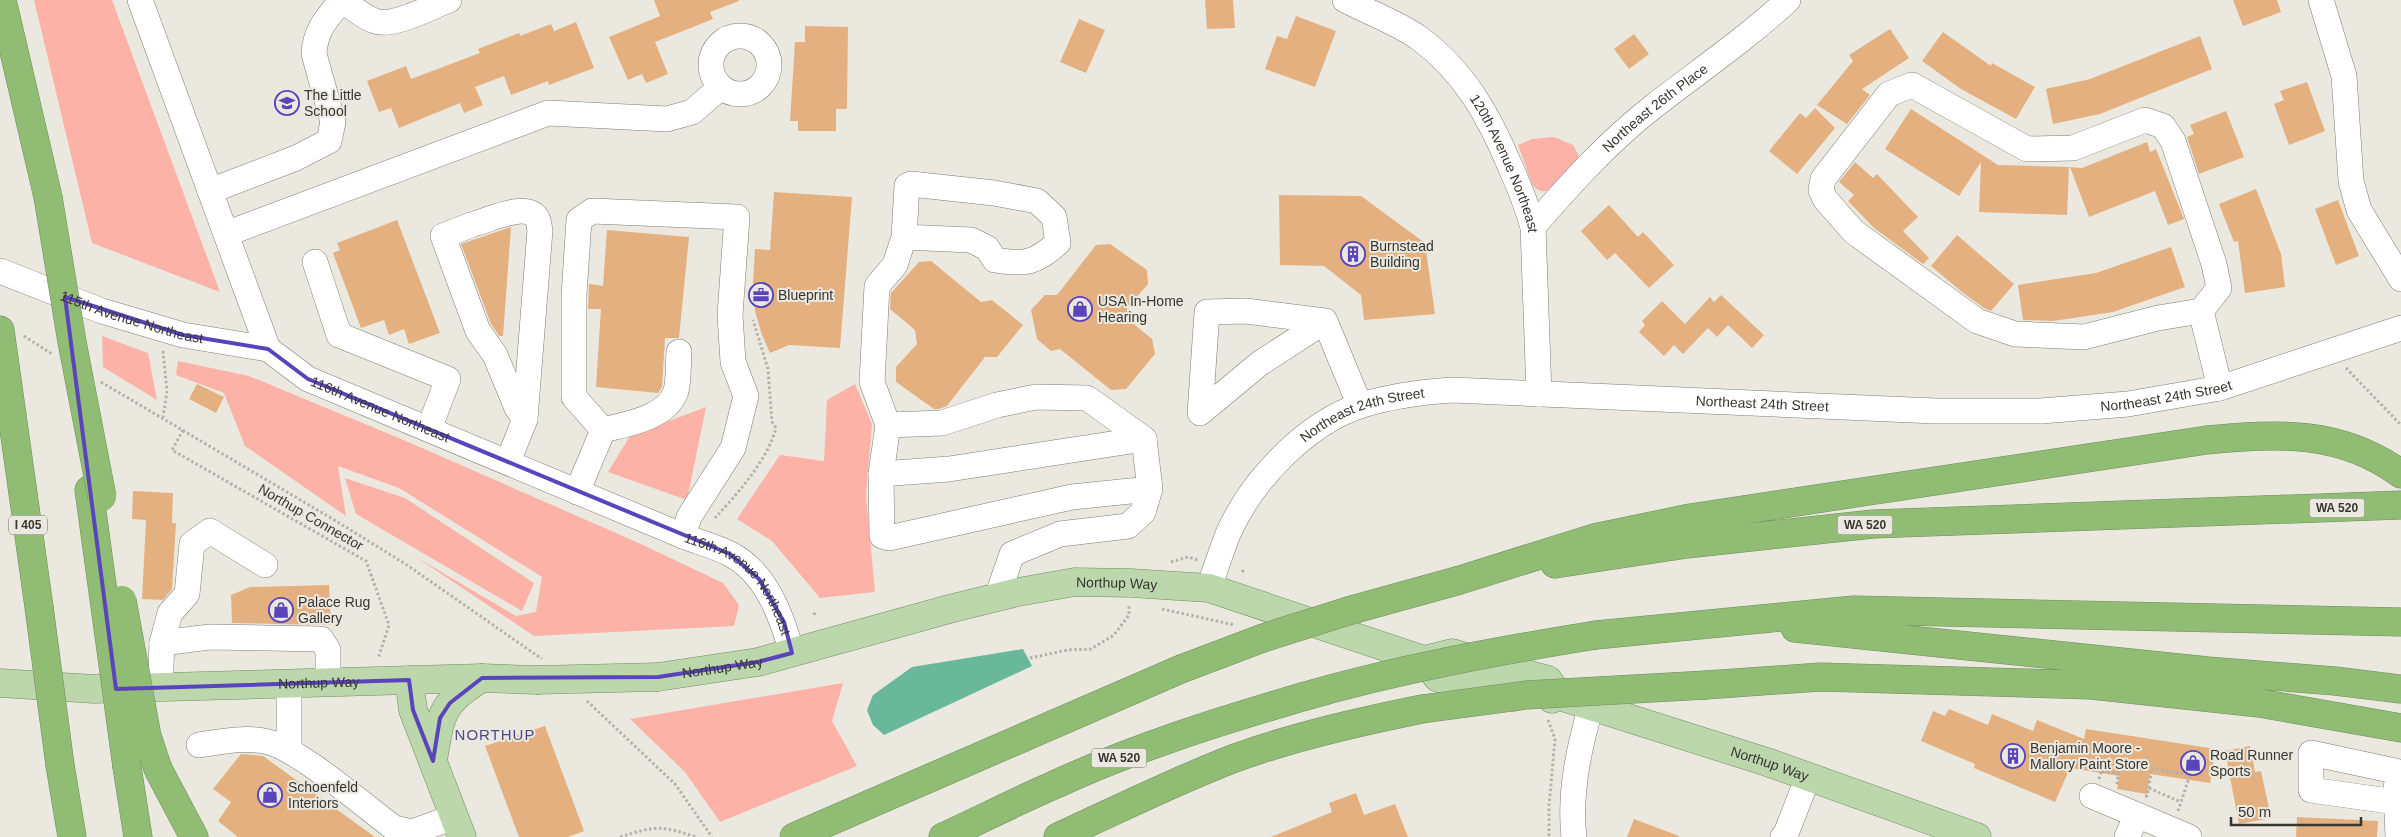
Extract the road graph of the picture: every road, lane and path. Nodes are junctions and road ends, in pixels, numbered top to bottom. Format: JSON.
{"nodes":[{"id":1,"x":2,"y":0,"type":"edge"},
{"id":2,"x":140,"y":0,"type":"edge"},
{"id":3,"x":342,"y":0,"type":"edge"},
{"id":4,"x":449,"y":0,"type":"edge"},
{"id":5,"x":1345,"y":0,"type":"edge"},
{"id":6,"x":1788,"y":0,"type":"edge"},
{"id":7,"x":2321,"y":0,"type":"edge"},
{"id":8,"x":721,"y":87,"type":"dead end"},
{"id":9,"x":210,"y":191,"type":"junction"},
{"id":10,"x":1533,"y":227,"type":"junction"},
{"id":11,"x":226,"y":234,"type":"junction"},
{"id":12,"x":904,"y":238,"type":"junction"},
{"id":13,"x":315,"y":262,"type":"dead end"},
{"id":14,"x":0,"y":271,"type":"edge"},
{"id":15,"x":2401,"y":279,"type":"edge"},
{"id":16,"x":2202,"y":311,"type":"junction"},
{"id":17,"x":1325,"y":320,"type":"junction"},
{"id":18,"x":159,"y":328,"type":"junction"},
{"id":19,"x":2401,"y":328,"type":"edge"},
{"id":20,"x":11,"y":333,"type":"edge"},
{"id":21,"x":63,"y":348,"type":"junction"},
{"id":22,"x":268,"y":349,"type":"junction"},
{"id":23,"x":679,"y":352,"type":"dead end"},
{"id":24,"x":2347,"y":369,"type":"dead end"},
{"id":25,"x":96,"y":379,"type":"dead end"},
{"id":26,"x":2220,"y":388,"type":"junction"},
{"id":27,"x":1539,"y":394,"type":"junction"},
{"id":28,"x":1360,"y":406,"type":"junction"},
{"id":29,"x":163,"y":417,"type":"junction"},
{"id":30,"x":525,"y":419,"type":"junction"},
{"id":31,"x":888,"y":425,"type":"junction"},
{"id":32,"x":2401,"y":425,"type":"edge"},
{"id":33,"x":429,"y":429,"type":"junction"},
{"id":34,"x":183,"y":430,"type":"junction"},
{"id":35,"x":603,"y":430,"type":"junction"},
{"id":36,"x":1144,"y":440,"type":"junction"},
{"id":37,"x":508,"y":462,"type":"junction"},
{"id":38,"x":881,"y":474,"type":"junction"},
{"id":39,"x":2401,"y":474,"type":"edge"},
{"id":40,"x":1150,"y":489,"type":"junction"},
{"id":41,"x":577,"y":492,"type":"junction"},
{"id":42,"x":2401,"y":505,"type":"edge"},
{"id":43,"x":336,"y":521,"type":"dead end"},
{"id":44,"x":683,"y":536,"type":"junction"},
{"id":45,"x":1190,"y":559,"type":"dead end"},
{"id":46,"x":1168,"y":563,"type":"dead end"},
{"id":47,"x":265,"y":564,"type":"dead end"},
{"id":48,"x":1460,"y":580,"type":"junction"},
{"id":49,"x":1131,"y":583,"type":"junction"},
{"id":50,"x":1209,"y":588,"type":"junction"},
{"id":51,"x":997,"y":597,"type":"junction"},
{"id":52,"x":113,"y":600,"type":"junction"},
{"id":53,"x":1162,"y":611,"type":"dead end"},
{"id":54,"x":1219,"y":620,"type":"dead end"},
{"id":55,"x":1736,"y":622,"type":"junction"},
{"id":56,"x":2401,"y":622,"type":"edge"},
{"id":57,"x":162,"y":643,"type":"junction"},
{"id":58,"x":792,"y":653,"type":"junction"},
{"id":59,"x":1030,"y":658,"type":"dead end"},
{"id":60,"x":377,"y":662,"type":"dead end"},
{"id":61,"x":482,"y":678,"type":"junction"},
{"id":62,"x":409,"y":680,"type":"junction"},
{"id":63,"x":328,"y":682,"type":"junction"},
{"id":64,"x":0,"y":683,"type":"edge"},
{"id":65,"x":289,"y":684,"type":"junction"},
{"id":66,"x":160,"y":688,"type":"junction"},
{"id":67,"x":2401,"y":689,"type":"edge"},
{"id":68,"x":1591,"y":706,"type":"junction"},
{"id":69,"x":2401,"y":728,"type":"edge"},
{"id":70,"x":1555,"y":738,"type":"dead end"},
{"id":71,"x":199,"y":744,"type":"dead end"},
{"id":72,"x":289,"y":749,"type":"junction"},
{"id":73,"x":433,"y":761,"type":"junction"},
{"id":74,"x":2398,"y":771,"type":"edge"},
{"id":75,"x":1808,"y":777,"type":"junction"},
{"id":76,"x":2103,"y":780,"type":"dead end"},
{"id":77,"x":2149,"y":788,"type":"junction"},
{"id":78,"x":2181,"y":802,"type":"junction"},
{"id":79,"x":2396,"y":802,"type":"junction"},
{"id":80,"x":2177,"y":813,"type":"dead end"},
{"id":81,"x":2134,"y":816,"type":"edge"},
{"id":82,"x":823,"y":823,"type":"junction"},
{"id":83,"x":458,"y":827,"type":"edge"},
{"id":84,"x":72,"y":837,"type":"edge"},
{"id":85,"x":138,"y":837,"type":"edge"},
{"id":86,"x":194,"y":837,"type":"edge"},
{"id":87,"x":620,"y":837,"type":"edge"},
{"id":88,"x":696,"y":837,"type":"edge"},
{"id":89,"x":784,"y":837,"type":"edge"},
{"id":90,"x":794,"y":837,"type":"edge"},
{"id":91,"x":943,"y":837,"type":"edge"},
{"id":92,"x":1058,"y":837,"type":"edge"},
{"id":93,"x":1549,"y":837,"type":"edge"},
{"id":94,"x":1574,"y":837,"type":"edge"},
{"id":95,"x":1783,"y":837,"type":"edge"},
{"id":96,"x":1977,"y":837,"type":"edge"},
{"id":97,"x":2189,"y":837,"type":"edge"},
{"id":98,"x":2398,"y":837,"type":"edge"}],
"edges":[{"from":1,"to":21,"type":"highway","bridge":true},
{"from":2,"to":9,"type":"street"},
{"from":3,"to":4,"type":"street"},
{"from":3,"to":9,"type":"street"},
{"from":5,"to":10,"type":"street","name":"120th Avenue Northeast"},
{"from":6,"to":10,"type":"street","name":"Northeast 26th Place"},
{"from":7,"to":15,"type":"street"},
{"from":8,"to":11,"type":"street"},
{"from":9,"to":11,"type":"street"},
{"from":10,"to":27,"type":"street","name":"120th Avenue Northeast"},
{"from":11,"to":22,"type":"street"},
{"from":12,"to":12,"type":"street"},
{"from":12,"to":31,"type":"street"},
{"from":13,"to":33,"type":"street"},
{"from":14,"to":18,"type":"street","name":"115th Avenue Northeast"},
{"from":16,"to":16,"type":"street"},
{"from":16,"to":26,"type":"street"},
{"from":17,"to":17,"type":"street"},
{"from":17,"to":28,"type":"street"},
{"from":18,"to":22,"type":"street","name":"115th Avenue Northeast"},
{"from":18,"to":29,"type":"path"},
{"from":19,"to":26,"type":"street","name":"Northeast 24th Street"},
{"from":20,"to":21,"type":"path"},
{"from":20,"to":84,"type":"highway","number":"I 405","bridge":true},
{"from":21,"to":52,"type":"highway","bridge":true},
{"from":22,"to":33,"type":"street","name":"116th Avenue Northeast"},
{"from":23,"to":35,"type":"street"},
{"from":24,"to":32,"type":"path"},
{"from":25,"to":29,"type":"path"},
{"from":26,"to":27,"type":"street","name":"Northeast 24th Street"},
{"from":27,"to":28,"type":"street","name":"Northeast 24th Street"},
{"from":28,"to":50,"type":"street","name":"Northeast 24th Street"},
{"from":29,"to":34,"type":"path"},
{"from":30,"to":30,"type":"street"},
{"from":30,"to":37,"type":"street"},
{"from":31,"to":36,"type":"street"},
{"from":31,"to":38,"type":"street"},
{"from":33,"to":37,"type":"street","name":"116th Avenue Northeast"},
{"from":34,"to":43,"type":"path"},
{"from":34,"to":60,"type":"path","name":"Northup Connector"},
{"from":35,"to":41,"type":"street"},
{"from":35,"to":44,"type":"street"},
{"from":36,"to":38,"type":"street"},
{"from":36,"to":40,"type":"street"},
{"from":37,"to":41,"type":"street","name":"116th Avenue Northeast"},
{"from":38,"to":40,"type":"street"},
{"from":39,"to":48,"type":"highway"},
{"from":40,"to":51,"type":"street"},
{"from":41,"to":44,"type":"street","name":"116th Avenue Northeast"},
{"from":42,"to":48,"type":"highway","number":"WA 520"},
{"from":44,"to":58,"type":"street","name":"116th Avenue Northeast"},
{"from":45,"to":46,"type":"path"},
{"from":47,"to":57,"type":"street"},
{"from":48,"to":82,"type":"highway","number":"WA 520","bridge":true},
{"from":49,"to":50,"type":"main road","name":"Northup Way"},
{"from":49,"to":51,"type":"main road","name":"Northup Way"},
{"from":49,"to":59,"type":"path"},
{"from":50,"to":68,"type":"main road","name":"Northup Way"},
{"from":51,"to":58,"type":"main road","name":"Northup Way"},
{"from":52,"to":85,"type":"highway","bridge":true},
{"from":52,"to":86,"type":"highway","bridge":true},
{"from":53,"to":54,"type":"path"},
{"from":55,"to":56,"type":"highway","number":"WA 520"},
{"from":55,"to":67,"type":"highway"},
{"from":55,"to":91,"type":"highway","number":"WA 520","bridge":true},
{"from":57,"to":63,"type":"street"},
{"from":57,"to":66,"type":"street"},
{"from":58,"to":61,"type":"main road","name":"Northup Way","bridge":true},
{"from":61,"to":62,"type":"main road","name":"Northup Way"},
{"from":61,"to":73,"type":"main road"},
{"from":62,"to":63,"type":"main road","name":"Northup Way"},
{"from":62,"to":73,"type":"main road"},
{"from":63,"to":65,"type":"main road","name":"Northup Way"},
{"from":64,"to":66,"type":"main road","name":"Northup Way"},
{"from":65,"to":66,"type":"main road","name":"Northup Way"},
{"from":65,"to":72,"type":"street"},
{"from":68,"to":75,"type":"main road","name":"Northup Way"},
{"from":68,"to":94,"type":"street"},
{"from":69,"to":92,"type":"highway","bridge":true},
{"from":70,"to":93,"type":"path"},
{"from":71,"to":72,"type":"street"},
{"from":72,"to":83,"type":"street"},
{"from":73,"to":83,"type":"main road"},
{"from":74,"to":79,"type":"street"},
{"from":74,"to":79,"type":"street"},
{"from":75,"to":95,"type":"street"},
{"from":75,"to":96,"type":"main road","name":"Northup Way"},
{"from":76,"to":81,"type":"street"},
{"from":77,"to":78,"type":"path"},
{"from":77,"to":78,"type":"path"},
{"from":77,"to":81,"type":"path"},
{"from":78,"to":80,"type":"path"},
{"from":79,"to":98,"type":"street"},
{"from":81,"to":97,"type":"street"},
{"from":82,"to":89,"type":"highway"},
{"from":82,"to":90,"type":"highway","number":"WA 520"},
{"from":87,"to":88,"type":"path"}]}
